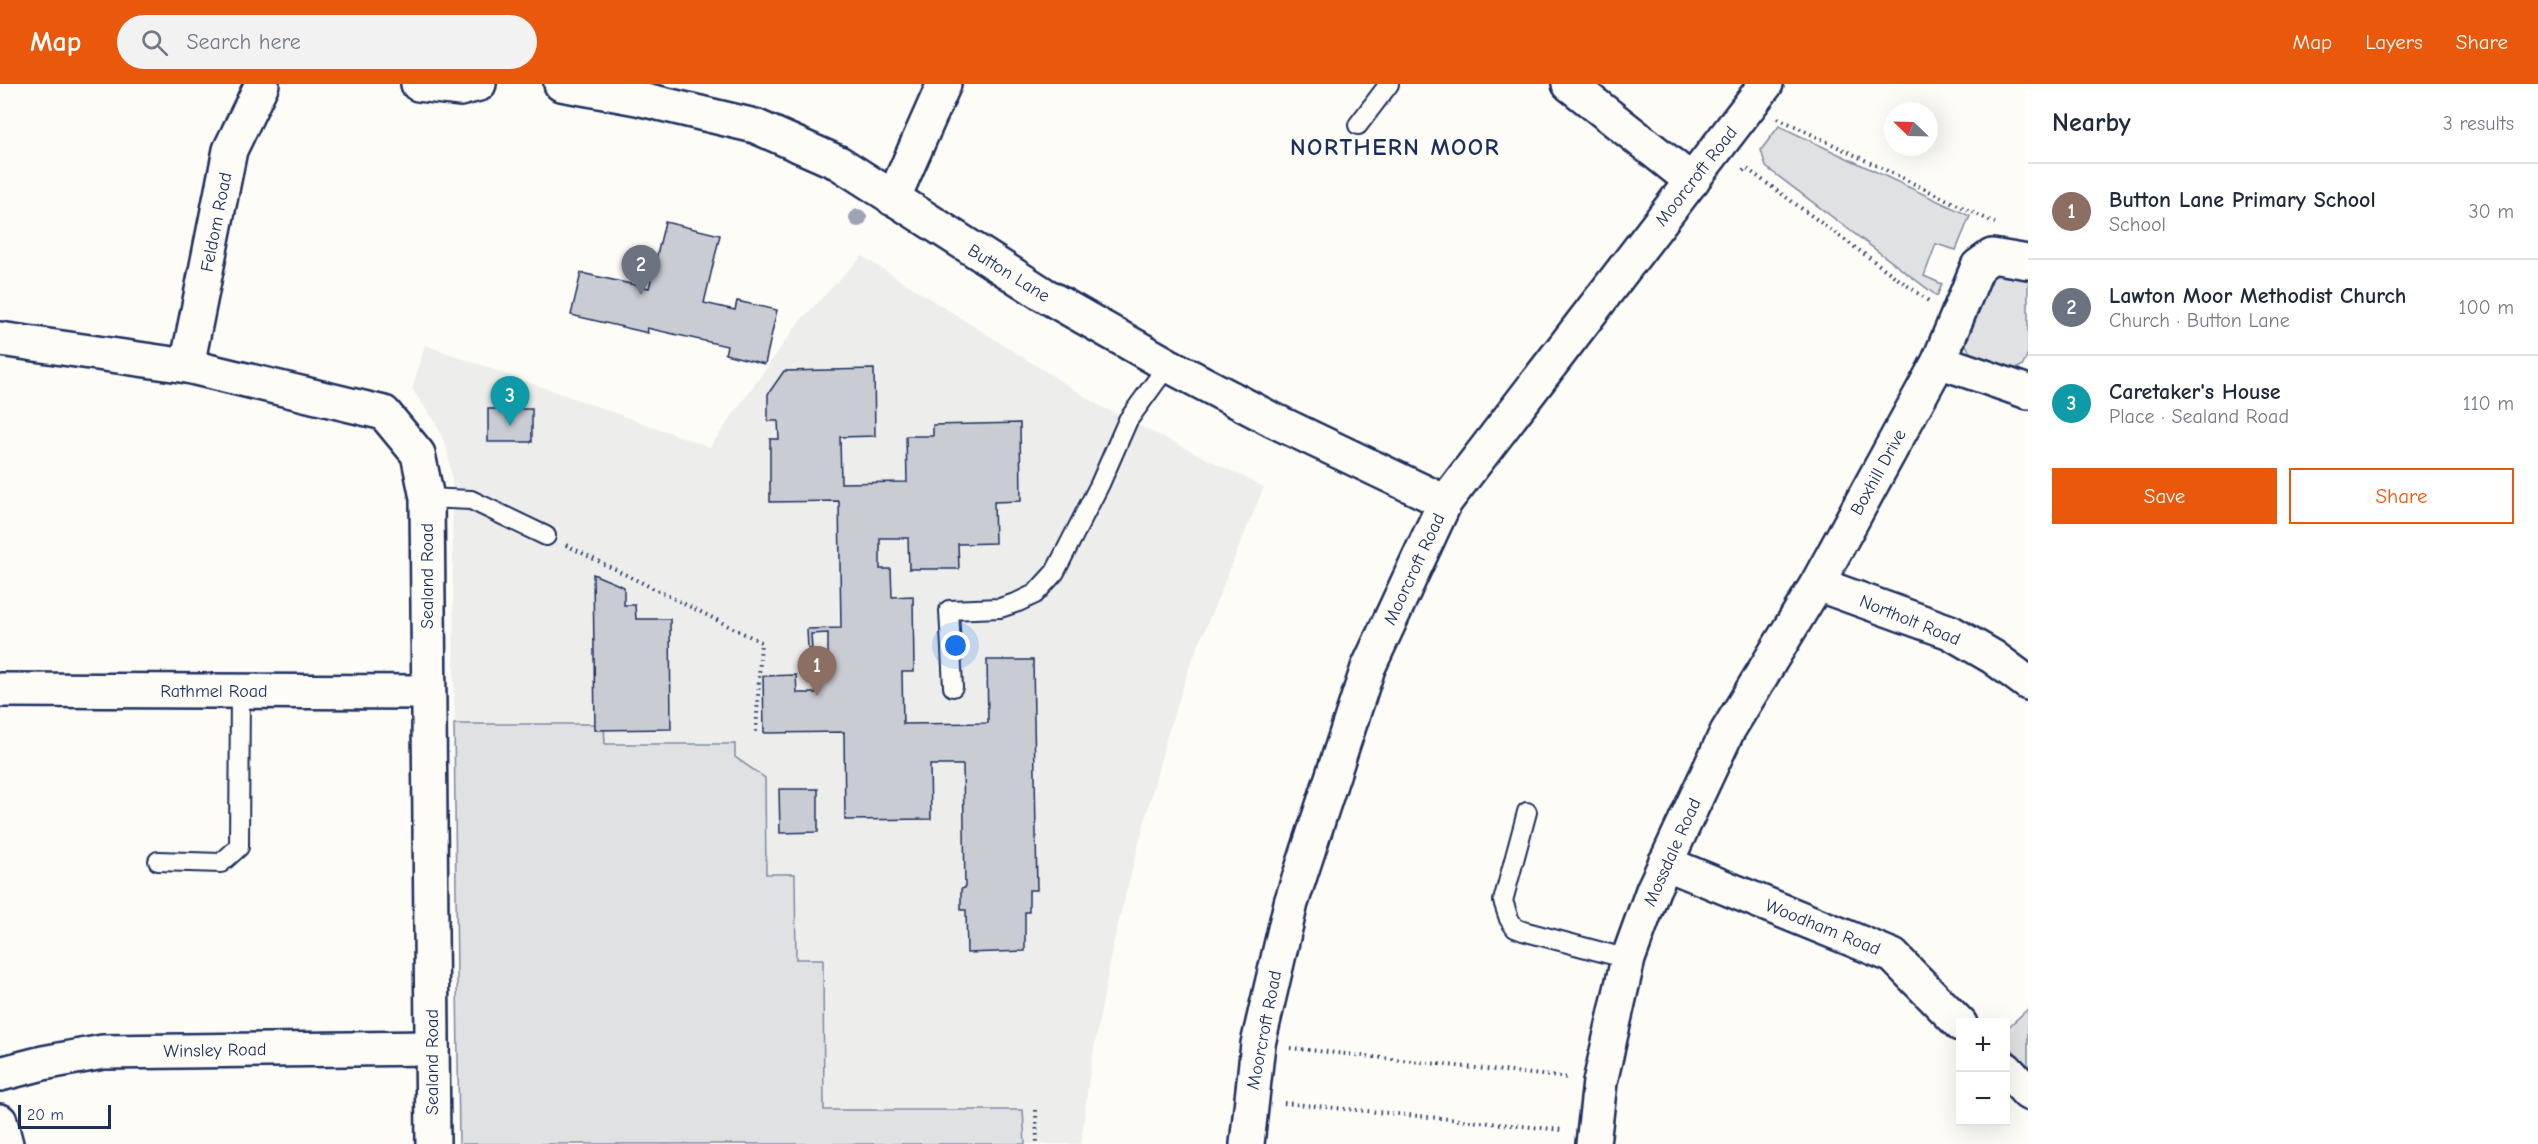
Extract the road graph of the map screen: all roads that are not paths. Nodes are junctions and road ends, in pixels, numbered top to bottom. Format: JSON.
{"nodes":[{"id":1,"x":262,"y":84,"type":"edge"},
{"id":2,"x":418,"y":84,"type":"edge"},
{"id":3,"x":479,"y":84,"type":"edge"},
{"id":4,"x":561,"y":84,"type":"edge"},
{"id":5,"x":944,"y":84,"type":"edge"},
{"id":6,"x":1389,"y":84,"type":"edge"},
{"id":7,"x":1569,"y":84,"type":"edge"},
{"id":8,"x":1758,"y":94,"type":"edge"},
{"id":9,"x":1358,"y":125,"type":"dead end"},
{"id":10,"x":1692,"y":181,"type":"junction"},
{"id":11,"x":892,"y":199,"type":"junction"},
{"id":12,"x":2023,"y":260,"type":"edge"},
{"id":13,"x":0,"y":339,"type":"edge"},
{"id":14,"x":1940,"y":361,"type":"junction"},
{"id":15,"x":187,"y":366,"type":"junction"},
{"id":16,"x":1168,"y":366,"type":"junction"},
{"id":17,"x":2028,"y":392,"type":"edge"},
{"id":18,"x":427,"y":498,"type":"junction"},
{"id":19,"x":1445,"y":502,"type":"junction"},
{"id":20,"x":546,"y":536,"type":"road end"},
{"id":21,"x":1817,"y":584,"type":"junction"},
{"id":22,"x":2028,"y":683,"type":"edge"},
{"id":23,"x":953,"y":687,"type":"dead end"},
{"id":24,"x":0,"y":690,"type":"edge"},
{"id":25,"x":240,"y":692,"type":"junction"},
{"id":26,"x":427,"y":693,"type":"junction"},
{"id":27,"x":1527,"y":812,"type":"dead end"},
{"id":28,"x":158,"y":861,"type":"dead end"},
{"id":29,"x":1665,"y":863,"type":"junction"},
{"id":30,"x":1628,"y":959,"type":"junction"},
{"id":31,"x":1956,"y":1020,"type":"edge"},
{"id":32,"x":432,"y":1048,"type":"junction"},
{"id":33,"x":2009,"y":1072,"type":"edge"},
{"id":34,"x":0,"y":1074,"type":"edge"},
{"id":35,"x":2028,"y":1093,"type":"edge"},
{"id":36,"x":0,"y":1120,"type":"edge"},
{"id":37,"x":1593,"y":1138,"type":"edge"},
{"id":38,"x":6,"y":1144,"type":"edge"},
{"id":39,"x":433,"y":1144,"type":"edge"},
{"id":40,"x":1247,"y":1144,"type":"edge"}],
"edges":[{"from":1,"to":15,"type":"street","name":"Feldom Road"},
{"from":2,"to":3,"type":"street"},
{"from":4,"to":11,"type":"street","name":"Button Lane"},
{"from":5,"to":11,"type":"street"},
{"from":6,"to":9,"type":"lane"},
{"from":7,"to":10,"type":"street"},
{"from":8,"to":10,"type":"street","name":"Moorcroft Road"},
{"from":10,"to":19,"type":"street","name":"Moorcroft Road"},
{"from":11,"to":16,"type":"street","name":"Button Lane"},
{"from":12,"to":14,"type":"street","name":"Boxhill Drive"},
{"from":13,"to":15,"type":"street","name":"Sealand Road"},
{"from":14,"to":17,"type":"street"},
{"from":14,"to":21,"type":"street","name":"Boxhill Drive"},
{"from":15,"to":18,"type":"street","name":"Sealand Road"},
{"from":16,"to":19,"type":"street","name":"Button Lane"},
{"from":16,"to":23,"type":"lane"},
{"from":18,"to":20,"type":"lane"},
{"from":18,"to":26,"type":"street","name":"Sealand Road"},
{"from":19,"to":40,"type":"street","name":"Moorcroft Road"},
{"from":21,"to":22,"type":"street","name":"Northolt Road"},
{"from":21,"to":29,"type":"street","name":"Mossdale Road"},
{"from":24,"to":25,"type":"street","name":"Rathmel Road"},
{"from":25,"to":26,"type":"street","name":"Rathmel Road"},
{"from":25,"to":28,"type":"lane"},
{"from":26,"to":32,"type":"street","name":"Sealand Road"},
{"from":27,"to":30,"type":"lane"},
{"from":29,"to":30,"type":"street","name":"Mossdale Road"},
{"from":29,"to":31,"type":"street","name":"Woodham Road"},
{"from":30,"to":37,"type":"street","name":"Mossdale Road"},
{"from":32,"to":34,"type":"street","name":"Winsley Road"},
{"from":32,"to":39,"type":"street","name":"Sealand Road"},
{"from":33,"to":35,"type":"street"},
{"from":36,"to":38,"type":"street"}]}
